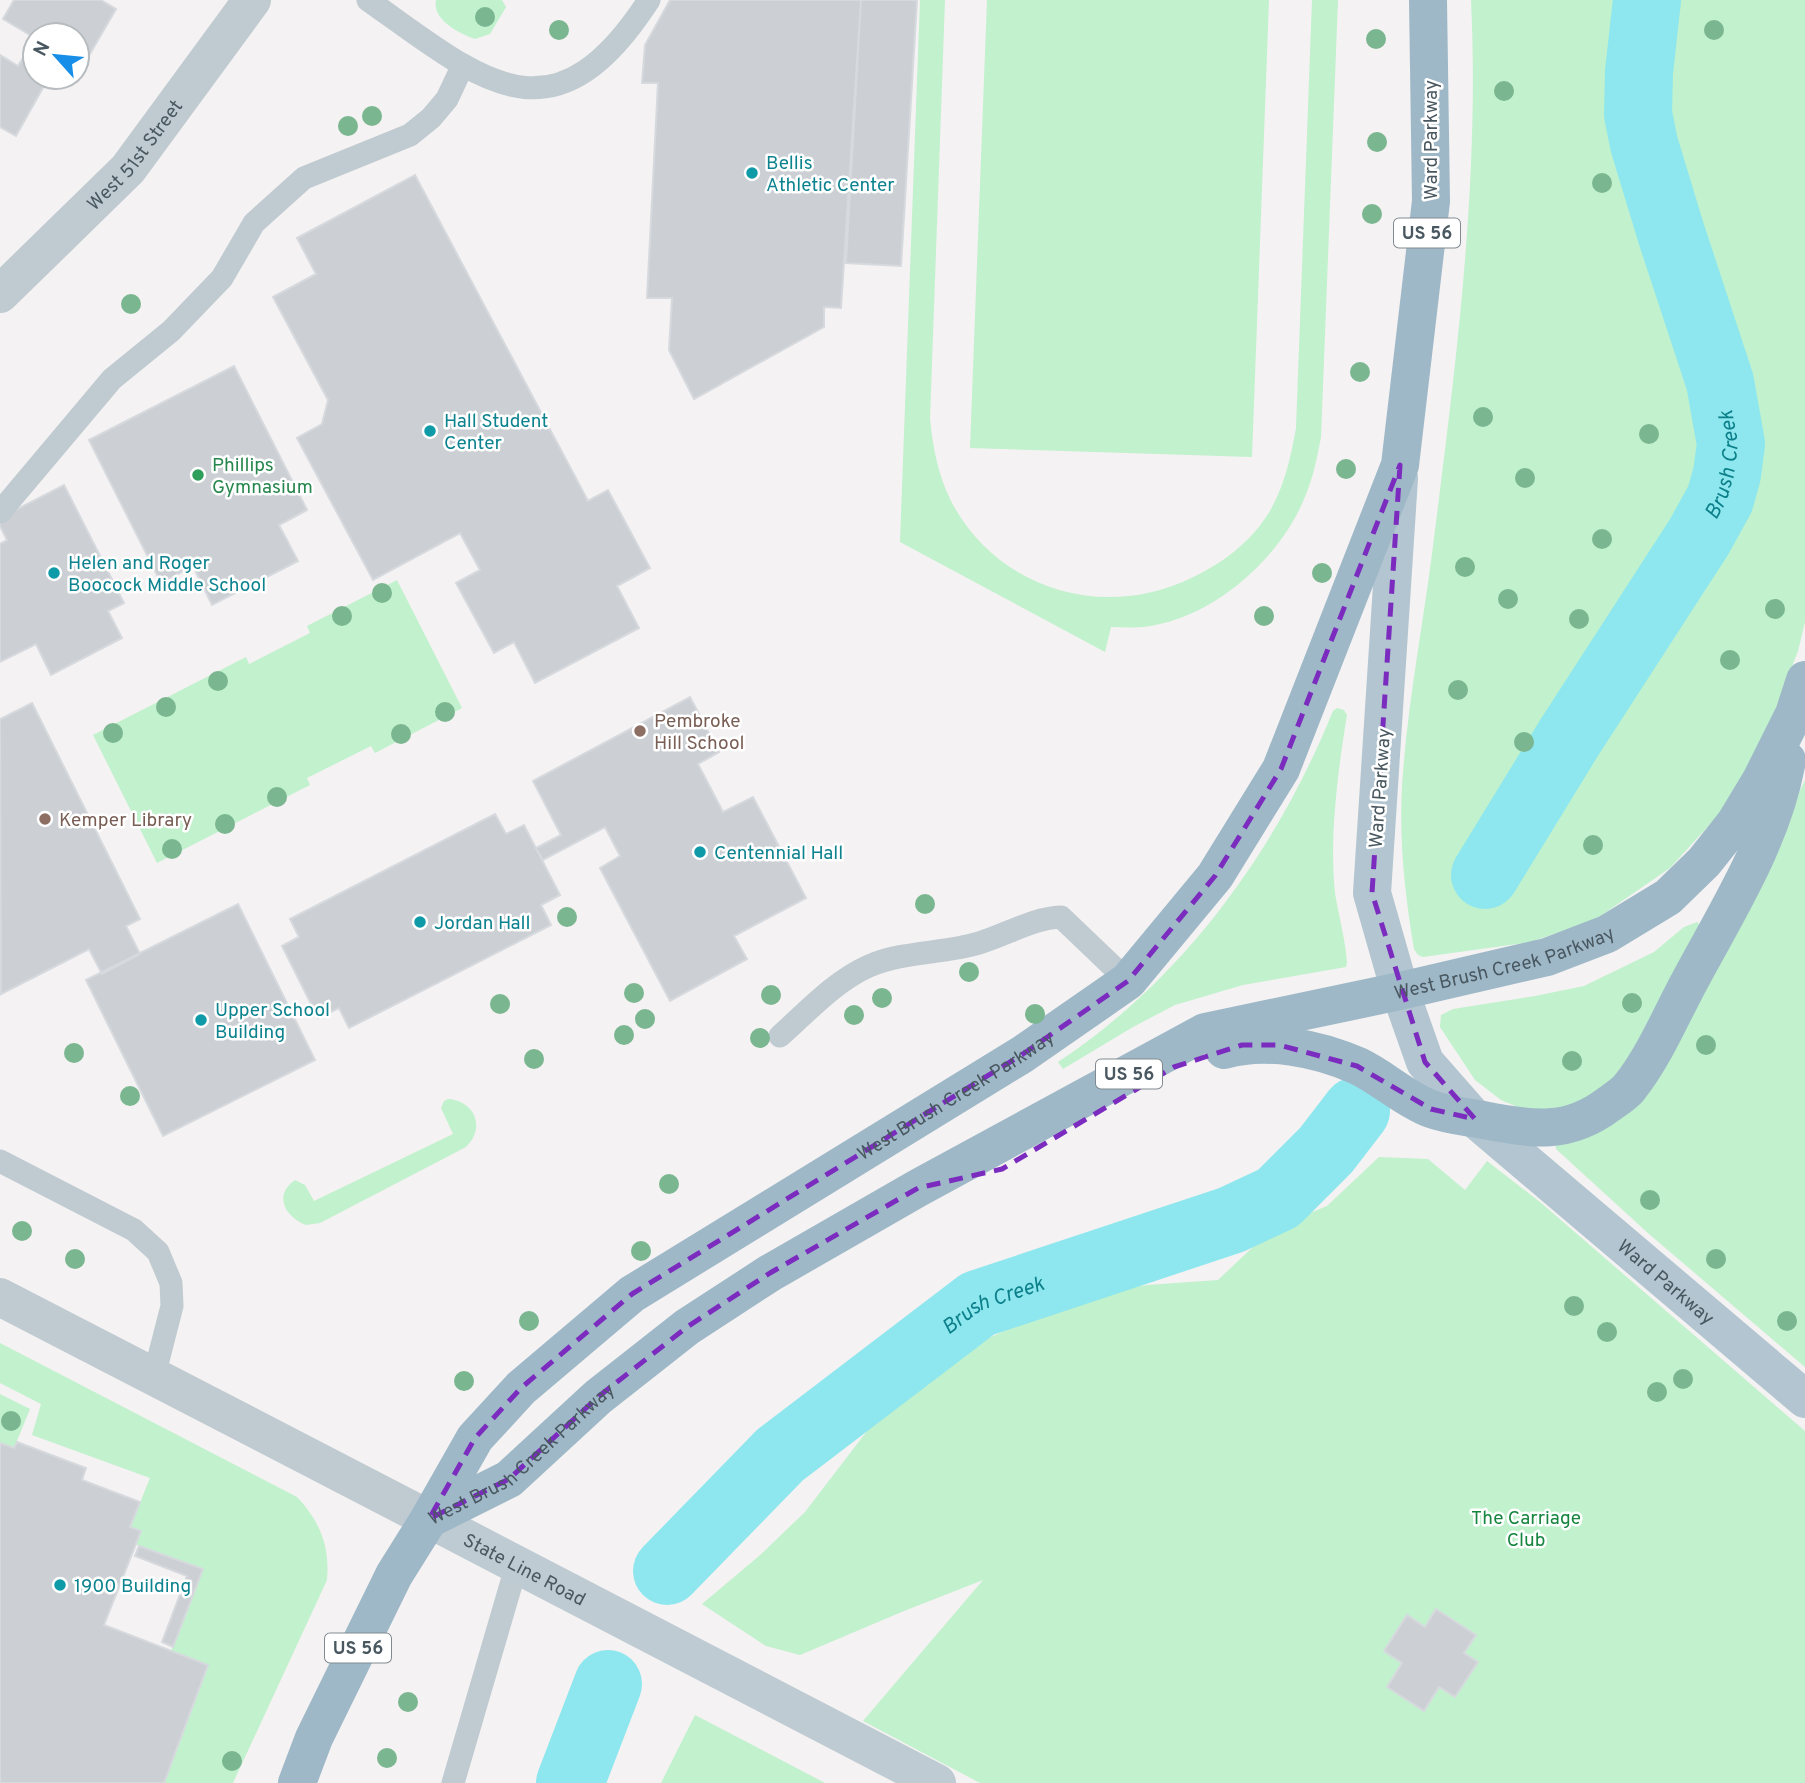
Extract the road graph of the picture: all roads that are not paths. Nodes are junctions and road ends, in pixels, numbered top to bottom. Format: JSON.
{"nodes":[{"id":1,"x":252,"y":0,"type":"edge"},
{"id":2,"x":368,"y":0,"type":"edge"},
{"id":3,"x":649,"y":0,"type":"edge"},
{"id":4,"x":1428,"y":0,"type":"edge"},
{"id":5,"x":463,"y":65,"type":"junction"},
{"id":6,"x":0,"y":294,"type":"edge"},
{"id":7,"x":1400,"y":465,"type":"junction"},
{"id":8,"x":0,"y":512,"type":"edge"},
{"id":9,"x":1800,"y":697,"type":"edge"},
{"id":10,"x":1128,"y":981,"type":"junction"},
{"id":11,"x":1400,"y":991,"type":"junction"},
{"id":12,"x":779,"y":1036,"type":"dead end"},
{"id":13,"x":1475,"y":1119,"type":"junction"},
{"id":14,"x":0,"y":1161,"type":"edge"},
{"id":15,"x":918,"y":1188,"type":"junction"},
{"id":16,"x":0,"y":1297,"type":"edge"},
{"id":17,"x":154,"y":1376,"type":"junction"},
{"id":18,"x":1805,"y":1399,"type":"edge"},
{"id":19,"x":429,"y":1519,"type":"junction"},
{"id":20,"x":517,"y":1564,"type":"junction"},
{"id":21,"x":297,"y":1783,"type":"edge"},
{"id":22,"x":453,"y":1783,"type":"edge"},
{"id":23,"x":937,"y":1783,"type":"edge"}],
"edges":[{"from":1,"to":6,"type":"street","name":"West 51st Street"},
{"from":2,"to":5,"type":"lane"},
{"from":3,"to":5,"type":"lane"},
{"from":4,"to":7,"type":"highway","name":"Ward Parkway","number":"US 56"},
{"from":5,"to":8,"type":"lane"},
{"from":7,"to":10,"type":"highway","name":"West Brush Creek Parkway","number":"US 56"},
{"from":7,"to":11,"type":"main road","name":"Ward Parkway"},
{"from":9,"to":11,"type":"highway","name":"West Brush Creek Parkway","number":"US 56"},
{"from":9,"to":13,"type":"highway"},
{"from":10,"to":12,"type":"lane"},
{"from":10,"to":19,"type":"highway","name":"West Brush Creek Parkway","number":"US 56"},
{"from":11,"to":13,"type":"main road","name":"Ward Parkway"},
{"from":11,"to":15,"type":"highway","name":"West Brush Creek Parkway","number":"US 56"},
{"from":13,"to":15,"type":"highway"},
{"from":13,"to":18,"type":"main road","name":"Ward Parkway"},
{"from":14,"to":17,"type":"lane"},
{"from":15,"to":19,"type":"highway","name":"West Brush Creek Parkway","number":"US 56"},
{"from":16,"to":17,"type":"street","name":"State Line Road"},
{"from":17,"to":19,"type":"street","name":"State Line Road"},
{"from":19,"to":20,"type":"main road","name":"State Line Road"},
{"from":19,"to":21,"type":"highway","number":"US 56"},
{"from":20,"to":22,"type":"lane"},
{"from":20,"to":23,"type":"main road","name":"State Line Road"}]}
